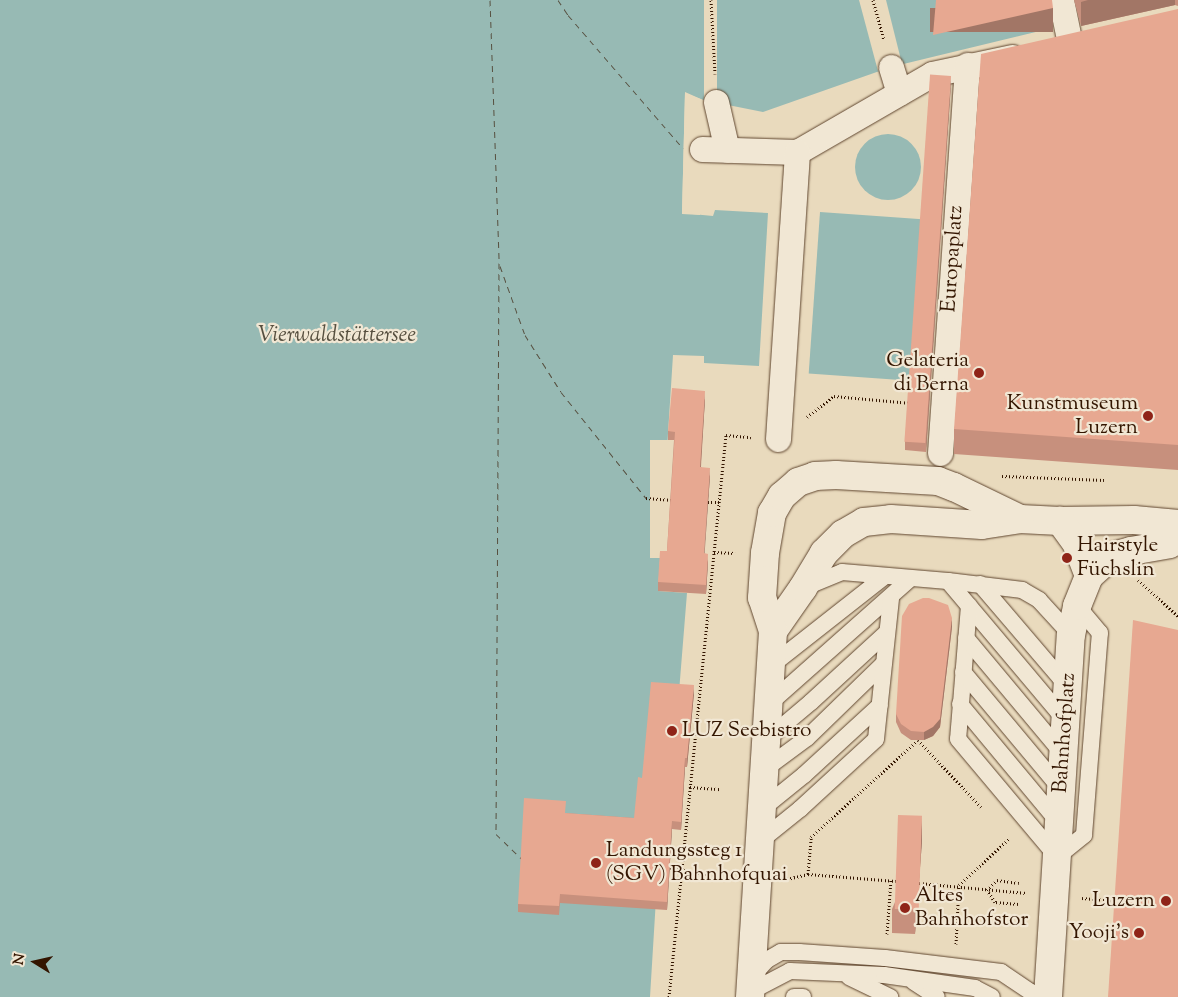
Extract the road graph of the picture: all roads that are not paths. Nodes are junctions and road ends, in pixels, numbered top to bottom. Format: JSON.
{"nodes":[{"id":1,"x":1061,"y":0,"type":"edge"},
{"id":2,"x":967,"y":65,"type":"junction"},
{"id":3,"x":891,"y":67,"type":"road end"},
{"id":4,"x":899,"y":93,"type":"junction"},
{"id":5,"x":716,"y":102,"type":"road end"},
{"id":6,"x":702,"y":149,"type":"dead end"},
{"id":7,"x":727,"y":150,"type":"junction"},
{"id":8,"x":797,"y":152,"type":"junction"},
{"id":9,"x":778,"y":439,"type":"road end"},
{"id":10,"x":940,"y":453,"type":"dead end"},
{"id":11,"x":1020,"y":519,"type":"junction"},
{"id":12,"x":1060,"y":521,"type":"junction"},
{"id":13,"x":1178,"y":524,"type":"edge"},
{"id":14,"x":1178,"y":539,"type":"edge"},
{"id":15,"x":884,"y":576,"type":"junction"},
{"id":16,"x":1089,"y":576,"type":"junction"},
{"id":17,"x":910,"y":579,"type":"junction"},
{"id":18,"x":948,"y":581,"type":"junction"},
{"id":19,"x":980,"y":584,"type":"junction"},
{"id":20,"x":804,"y":588,"type":"junction"},
{"id":21,"x":891,"y":598,"type":"junction"},
{"id":22,"x":969,"y":606,"type":"junction"},
{"id":23,"x":1077,"y":606,"type":"junction"},
{"id":24,"x":773,"y":631,"type":"junction"},
{"id":25,"x":887,"y":632,"type":"junction"},
{"id":26,"x":1071,"y":635,"type":"junction"},
{"id":27,"x":966,"y":638,"type":"junction"},
{"id":28,"x":884,"y":663,"type":"junction"},
{"id":29,"x":772,"y":665,"type":"junction"},
{"id":30,"x":963,"y":672,"type":"junction"},
{"id":31,"x":1068,"y":687,"type":"junction"},
{"id":32,"x":769,"y":704,"type":"junction"},
{"id":33,"x":960,"y":704,"type":"junction"},
{"id":34,"x":880,"y":705,"type":"junction"},
{"id":35,"x":1066,"y":721,"type":"junction"},
{"id":36,"x":767,"y":739,"type":"junction"},
{"id":37,"x":1064,"y":755,"type":"junction"},
{"id":38,"x":765,"y":769,"type":"junction"},
{"id":39,"x":1061,"y":789,"type":"junction"},
{"id":40,"x":762,"y":809,"type":"junction"},
{"id":41,"x":1059,"y":823,"type":"junction"},
{"id":42,"x":759,"y":842,"type":"junction"},
{"id":43,"x":1057,"y":857,"type":"junction"},
{"id":44,"x":845,"y":974,"type":"junction"},
{"id":45,"x":910,"y":980,"type":"junction"},
{"id":46,"x":749,"y":995,"type":"edge"},
{"id":47,"x":794,"y":997,"type":"edge"},
{"id":48,"x":803,"y":997,"type":"edge"},
{"id":49,"x":890,"y":997,"type":"edge"},
{"id":50,"x":937,"y":997,"type":"edge"},
{"id":51,"x":992,"y":997,"type":"edge"},
{"id":52,"x":1033,"y":997,"type":"edge"},
{"id":53,"x":1048,"y":997,"type":"edge"}],
"edges":[{"from":1,"to":2,"type":"street"},
{"from":2,"to":4,"type":"street"},
{"from":2,"to":10,"type":"street","name":"Europaplatz"},
{"from":3,"to":4,"type":"street"},
{"from":4,"to":8,"type":"street"},
{"from":5,"to":7,"type":"street"},
{"from":6,"to":7,"type":"street"},
{"from":7,"to":8,"type":"street"},
{"from":8,"to":9,"type":"street"},
{"from":11,"to":12,"type":"street"},
{"from":11,"to":20,"type":"street"},
{"from":11,"to":24,"type":"street"},
{"from":12,"to":13,"type":"street"},
{"from":12,"to":16,"type":"street"},
{"from":14,"to":16,"type":"street"},
{"from":15,"to":17,"type":"lane"},
{"from":15,"to":20,"type":"lane"},
{"from":15,"to":29,"type":"lane"},
{"from":16,"to":23,"type":"street","name":"Bahnhofplatz"},
{"from":17,"to":18,"type":"lane"},
{"from":17,"to":21,"type":"lane"},
{"from":18,"to":19,"type":"lane"},
{"from":18,"to":22,"type":"lane"},
{"from":19,"to":26,"type":"lane"},
{"from":19,"to":31,"type":"lane"},
{"from":20,"to":24,"type":"street"},
{"from":21,"to":25,"type":"lane"},
{"from":21,"to":32,"type":"lane"},
{"from":22,"to":27,"type":"lane"},
{"from":22,"to":35,"type":"lane"},
{"from":23,"to":26,"type":"street","name":"Bahnhofplatz"},
{"from":23,"to":43,"type":"lane"},
{"from":24,"to":29,"type":"street"},
{"from":25,"to":28,"type":"lane"},
{"from":25,"to":36,"type":"lane"},
{"from":26,"to":31,"type":"street","name":"Bahnhofplatz"},
{"from":27,"to":30,"type":"lane"},
{"from":27,"to":37,"type":"lane"},
{"from":28,"to":34,"type":"lane"},
{"from":28,"to":38,"type":"lane"},
{"from":29,"to":32,"type":"street"},
{"from":30,"to":33,"type":"lane"},
{"from":30,"to":39,"type":"lane"},
{"from":31,"to":35,"type":"street","name":"Bahnhofplatz"},
{"from":32,"to":36,"type":"street"},
{"from":33,"to":41,"type":"lane"},
{"from":33,"to":43,"type":"lane"},
{"from":34,"to":40,"type":"lane"},
{"from":34,"to":42,"type":"lane"},
{"from":35,"to":37,"type":"street","name":"Bahnhofplatz"},
{"from":36,"to":38,"type":"street"},
{"from":37,"to":39,"type":"street","name":"Bahnhofplatz"},
{"from":38,"to":40,"type":"street"},
{"from":39,"to":41,"type":"street","name":"Bahnhofplatz"},
{"from":40,"to":42,"type":"street"},
{"from":41,"to":43,"type":"street","name":"Bahnhofplatz"},
{"from":42,"to":46,"type":"street"},
{"from":43,"to":53,"type":"street","name":"Bahnhofplatz"},
{"from":44,"to":45,"type":"lane"},
{"from":44,"to":46,"type":"lane"},
{"from":44,"to":49,"type":"lane"},
{"from":45,"to":50,"type":"lane"},
{"from":45,"to":51,"type":"lane"},
{"from":46,"to":52,"type":"lane"},
{"from":47,"to":48,"type":"lane"}]}
